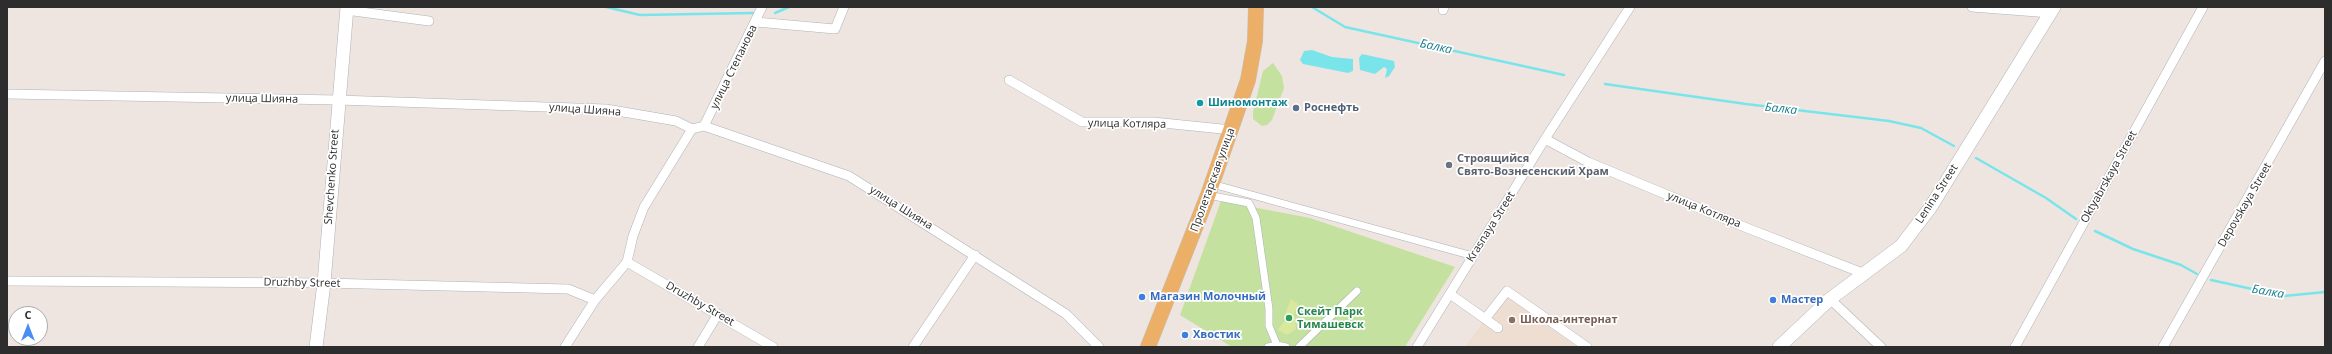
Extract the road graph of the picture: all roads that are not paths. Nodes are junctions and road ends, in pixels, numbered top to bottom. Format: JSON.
{"nodes":[{"id":1,"x":762,"y":7,"type":"edge"},
{"id":2,"x":844,"y":7,"type":"edge"},
{"id":3,"x":1256,"y":7,"type":"edge"},
{"id":4,"x":1630,"y":7,"type":"edge"},
{"id":5,"x":1972,"y":7,"type":"edge"},
{"id":6,"x":2203,"y":7,"type":"edge"},
{"id":7,"x":347,"y":8,"type":"edge"},
{"id":8,"x":2052,"y":10,"type":"edge"},
{"id":9,"x":429,"y":21,"type":"dead end"},
{"id":10,"x":756,"y":22,"type":"junction"},
{"id":11,"x":2325,"y":61,"type":"edge"},
{"id":12,"x":1009,"y":80,"type":"dead end"},
{"id":13,"x":7,"y":94,"type":"edge"},
{"id":14,"x":338,"y":100,"type":"junction"},
{"id":15,"x":704,"y":126,"type":"junction"},
{"id":16,"x":692,"y":129,"type":"junction"},
{"id":17,"x":1232,"y":130,"type":"junction"},
{"id":18,"x":1546,"y":139,"type":"junction"},
{"id":19,"x":1210,"y":189,"type":"junction"},
{"id":20,"x":975,"y":255,"type":"junction"},
{"id":21,"x":1473,"y":256,"type":"junction"},
{"id":22,"x":627,"y":262,"type":"junction"},
{"id":23,"x":1865,"y":274,"type":"junction"},
{"id":24,"x":7,"y":281,"type":"edge"},
{"id":25,"x":324,"y":283,"type":"junction"},
{"id":26,"x":1357,"y":291,"type":"dead end"},
{"id":27,"x":1450,"y":294,"type":"junction"},
{"id":28,"x":595,"y":300,"type":"junction"},
{"id":29,"x":1830,"y":300,"type":"junction"},
{"id":30,"x":718,"y":314,"type":"junction"},
{"id":31,"x":1485,"y":319,"type":"junction"},
{"id":32,"x":1498,"y":328,"type":"dead end"},
{"id":33,"x":1277,"y":345,"type":"junction"},
{"id":34,"x":316,"y":347,"type":"edge"},
{"id":35,"x":565,"y":347,"type":"edge"},
{"id":36,"x":698,"y":347,"type":"edge"},
{"id":37,"x":773,"y":347,"type":"edge"},
{"id":38,"x":913,"y":347,"type":"edge"},
{"id":39,"x":1099,"y":347,"type":"edge"},
{"id":40,"x":1148,"y":347,"type":"edge"},
{"id":41,"x":1268,"y":347,"type":"edge"},
{"id":42,"x":1286,"y":347,"type":"edge"},
{"id":43,"x":1299,"y":347,"type":"edge"},
{"id":44,"x":1417,"y":347,"type":"edge"},
{"id":45,"x":1586,"y":347,"type":"edge"},
{"id":46,"x":1779,"y":347,"type":"edge"},
{"id":47,"x":1881,"y":347,"type":"edge"},
{"id":48,"x":2015,"y":347,"type":"edge"},
{"id":49,"x":2163,"y":347,"type":"edge"}],
"edges":[{"from":1,"to":10,"type":"street","name":"улица Степанова"},
{"from":2,"to":10,"type":"street"},
{"from":3,"to":17,"type":"main road","name":"Пролетарская улица"},
{"from":4,"to":18,"type":"street","name":"Krasnaya Street"},
{"from":5,"to":8,"type":"street"},
{"from":6,"to":48,"type":"street","name":"Oktyabrskaya Street"},
{"from":7,"to":9,"type":"street"},
{"from":7,"to":14,"type":"main road","name":"Shevchenko Street"},
{"from":8,"to":23,"type":"main road","name":"Lenina Street"},
{"from":10,"to":15,"type":"street","name":"улица Степанова"},
{"from":11,"to":49,"type":"street","name":"Depovskaya Street"},
{"from":12,"to":17,"type":"street","name":"улица Котляра"},
{"from":13,"to":14,"type":"street","name":"улица Шияна"},
{"from":14,"to":16,"type":"street","name":"улица Шияна"},
{"from":14,"to":25,"type":"main road","name":"Shevchenko Street"},
{"from":15,"to":16,"type":"street"},
{"from":15,"to":20,"type":"street","name":"улица Шияна"},
{"from":16,"to":22,"type":"street"},
{"from":17,"to":19,"type":"main road","name":"Пролетарская улица"},
{"from":18,"to":21,"type":"street","name":"Krasnaya Street"},
{"from":18,"to":23,"type":"street","name":"улица Котляра"},
{"from":19,"to":21,"type":"street"},
{"from":19,"to":33,"type":"street"},
{"from":19,"to":40,"type":"main road","name":"Пролетарская улица"},
{"from":20,"to":38,"type":"street"},
{"from":20,"to":39,"type":"street","name":"улица Шияна"},
{"from":21,"to":27,"type":"street","name":"Krasnaya Street"},
{"from":22,"to":28,"type":"street"},
{"from":22,"to":30,"type":"street","name":"Druzhby Street"},
{"from":23,"to":29,"type":"main road","name":"Lenina Street"},
{"from":24,"to":25,"type":"street","name":"Druzhby Street"},
{"from":25,"to":28,"type":"street","name":"Druzhby Street"},
{"from":25,"to":34,"type":"main road","name":"Shevchenko Street"},
{"from":26,"to":43,"type":"street"},
{"from":27,"to":31,"type":"street"},
{"from":27,"to":44,"type":"street","name":"Krasnaya Street"},
{"from":28,"to":35,"type":"street"},
{"from":29,"to":46,"type":"main road","name":"Lenina Street"},
{"from":29,"to":47,"type":"street"},
{"from":30,"to":36,"type":"street"},
{"from":30,"to":37,"type":"street","name":"Druzhby Street"},
{"from":31,"to":32,"type":"street"},
{"from":31,"to":45,"type":"street"},
{"from":33,"to":41,"type":"street"},
{"from":33,"to":42,"type":"street"}]}
